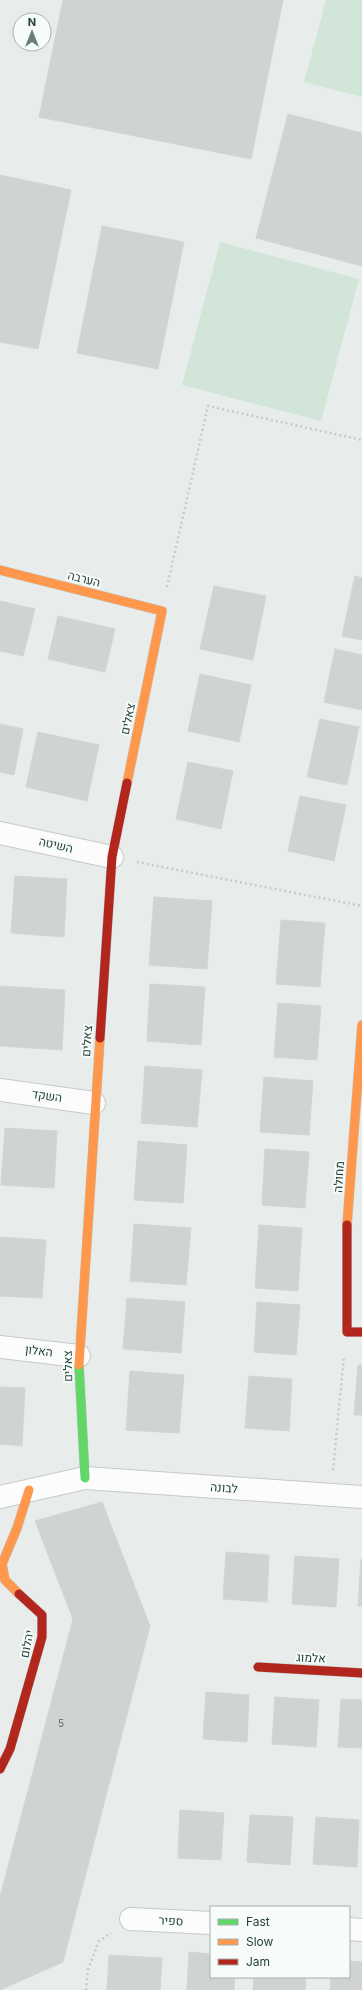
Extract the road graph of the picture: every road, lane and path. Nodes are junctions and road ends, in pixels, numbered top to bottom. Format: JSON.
{"nodes":[{"id":1,"x":362,"y":440,"type":"edge"},
{"id":2,"x":0,"y":570,"type":"edge"},
{"id":3,"x":162,"y":611,"type":"junction"},
{"id":4,"x":0,"y":833,"type":"edge"},
{"id":5,"x":112,"y":857,"type":"junction"},
{"id":6,"x":362,"y":906,"type":"edge"},
{"id":7,"x":362,"y":1025,"type":"edge"},
{"id":8,"x":0,"y":1090,"type":"edge"},
{"id":9,"x":94,"y":1103,"type":"junction"},
{"id":10,"x":347,"y":1332,"type":"junction"},
{"id":11,"x":362,"y":1332,"type":"edge"},
{"id":12,"x":0,"y":1347,"type":"edge"},
{"id":13,"x":79,"y":1356,"type":"junction"},
{"id":14,"x":85,"y":1478,"type":"junction"},
{"id":15,"x":29,"y":1490,"type":"junction"},
{"id":16,"x":330,"y":1495,"type":"junction"},
{"id":17,"x":0,"y":1497,"type":"edge"},
{"id":18,"x":362,"y":1497,"type":"edge"},
{"id":19,"x":258,"y":1667,"type":"dead end"},
{"id":20,"x":362,"y":1673,"type":"edge"},
{"id":21,"x":0,"y":1768,"type":"edge"},
{"id":22,"x":131,"y":1919,"type":"joint"},
{"id":23,"x":210,"y":1923,"type":"edge"},
{"id":24,"x":350,"y":1930,"type":"edge"},
{"id":25,"x":362,"y":1930,"type":"edge"},
{"id":26,"x":86,"y":1990,"type":"edge"}],
"edges":[{"from":1,"to":3,"type":"path"},
{"from":2,"to":3,"type":"street","name":"הערבה"},
{"from":3,"to":5,"type":"street","name":"צאלים"},
{"from":4,"to":5,"type":"street","name":"השיטה"},
{"from":5,"to":6,"type":"path"},
{"from":5,"to":9,"type":"street","name":"צאלים"},
{"from":7,"to":10,"type":"street","name":"מחולה"},
{"from":8,"to":9,"type":"street","name":"השקד"},
{"from":9,"to":13,"type":"street","name":"צאלים"},
{"from":10,"to":11,"type":"street"},
{"from":10,"to":16,"type":"path"},
{"from":12,"to":13,"type":"street","name":"האלון"},
{"from":13,"to":14,"type":"street","name":"צאלים"},
{"from":14,"to":15,"type":"street","name":"לבונה"},
{"from":14,"to":16,"type":"street","name":"לבונה"},
{"from":15,"to":17,"type":"street","name":"לבונה"},
{"from":15,"to":21,"type":"street","name":"יהלום"},
{"from":16,"to":18,"type":"street","name":"לבונה"},
{"from":19,"to":20,"type":"street","name":"אלמוג"},
{"from":22,"to":23,"type":"street","name":"ספיר"},
{"from":22,"to":26,"type":"path"},
{"from":24,"to":25,"type":"street"}]}
